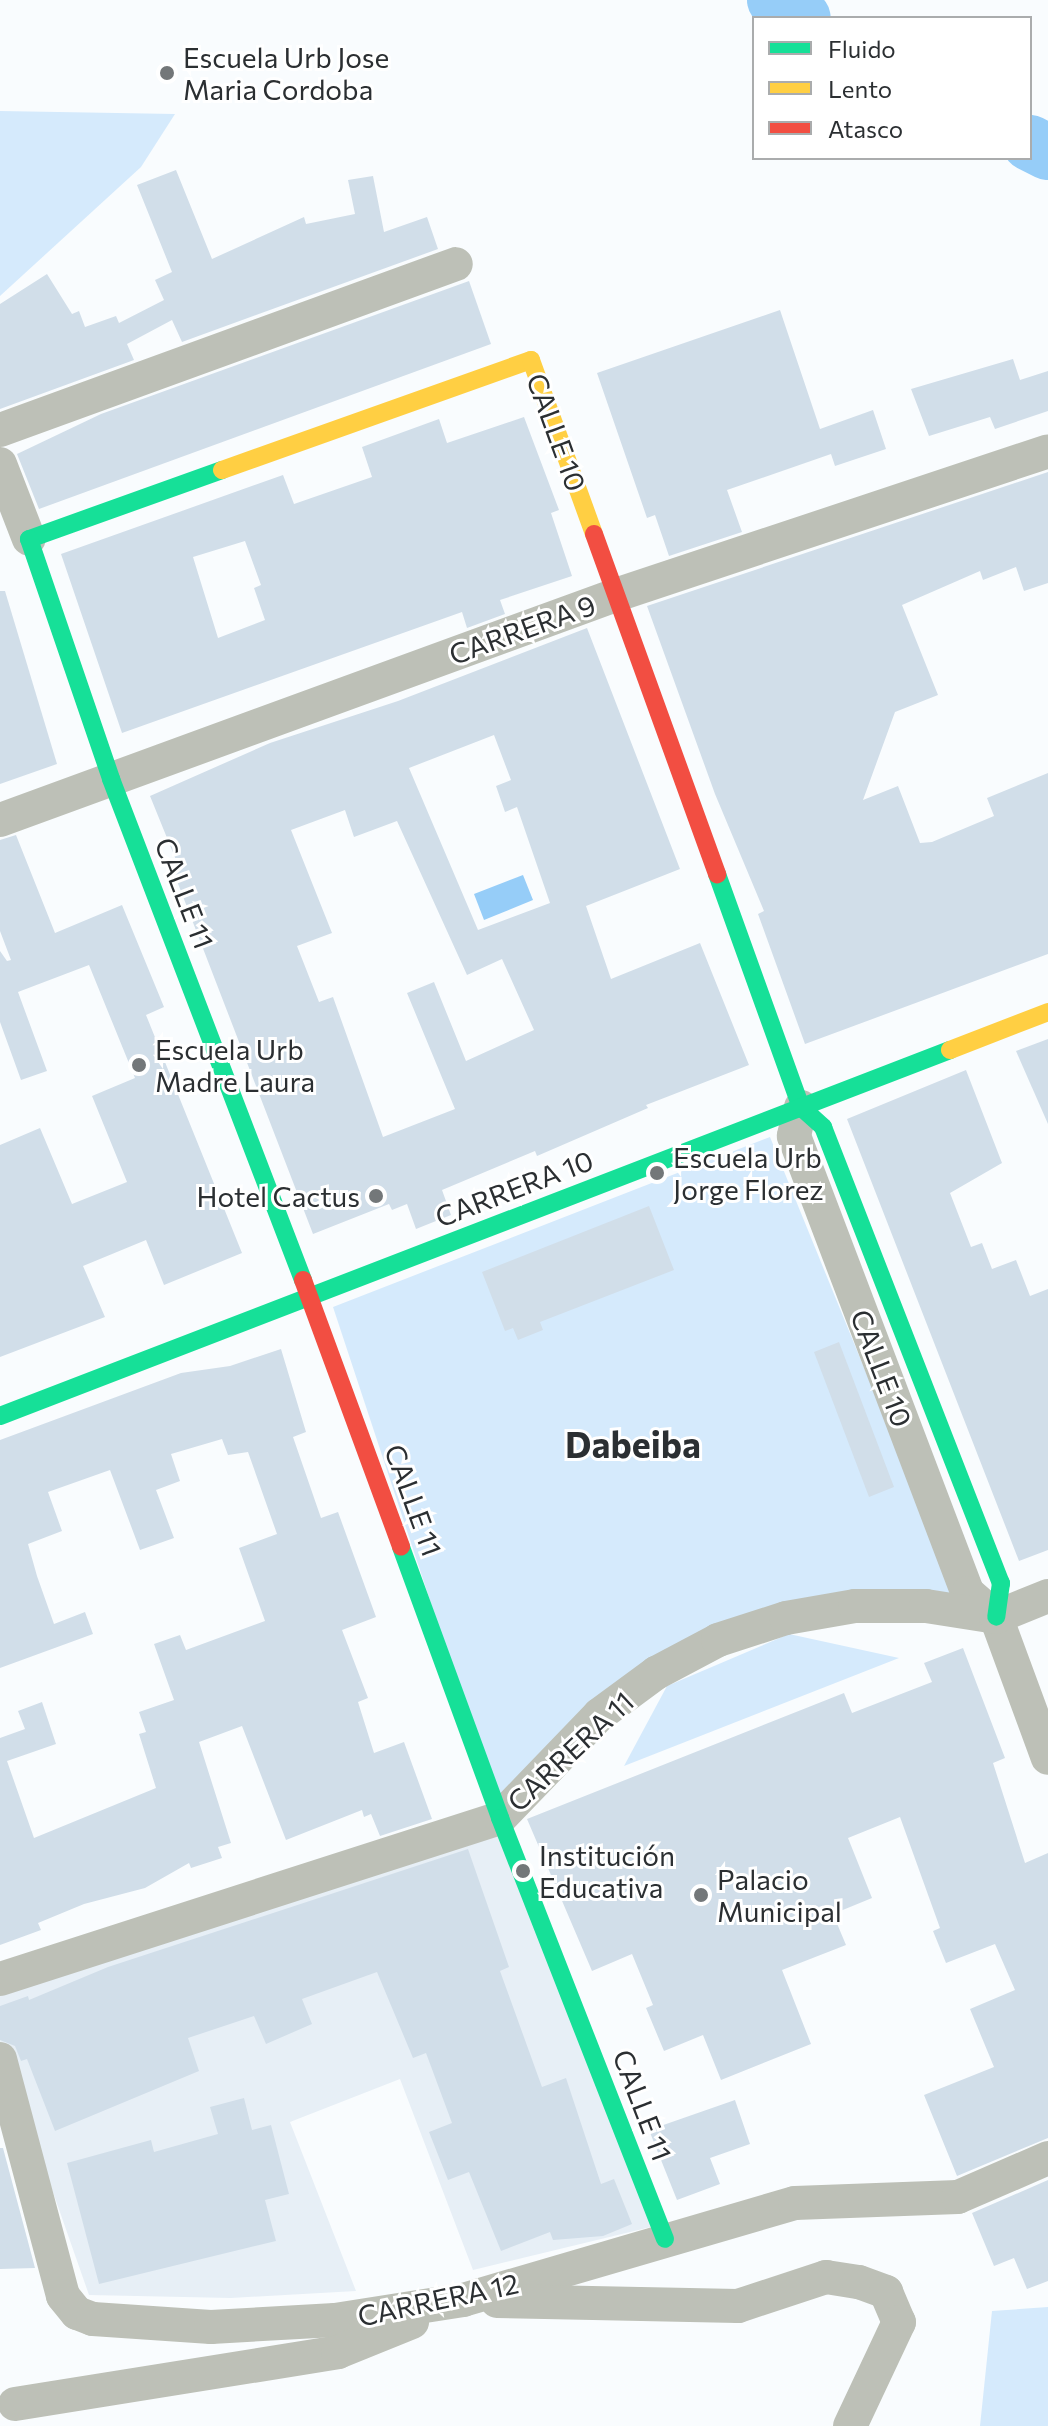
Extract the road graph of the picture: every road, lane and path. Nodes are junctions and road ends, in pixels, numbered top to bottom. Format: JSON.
{"nodes":[{"id":1,"x":456,"y":264,"type":"dead end"},
{"id":2,"x":0,"y":430,"type":"edge"},
{"id":3,"x":1048,"y":451,"type":"edge"},
{"id":4,"x":0,"y":464,"type":"edge"},
{"id":5,"x":29,"y":539,"type":"junction"},
{"id":6,"x":616,"y":595,"type":"junction"},
{"id":7,"x":111,"y":779,"type":"junction"},
{"id":8,"x":0,"y":820,"type":"edge"},
{"id":9,"x":1048,"y":1012,"type":"edge"},
{"id":10,"x":801,"y":1107,"type":"junction"},
{"id":11,"x":310,"y":1297,"type":"junction"},
{"id":12,"x":0,"y":1416,"type":"edge"},
{"id":13,"x":1048,"y":1596,"type":"edge"},
{"id":14,"x":996,"y":1617,"type":"junction"},
{"id":15,"x":1048,"y":1758,"type":"edge"},
{"id":16,"x":500,"y":1818,"type":"junction"},
{"id":17,"x":0,"y":1979,"type":"edge"},
{"id":18,"x":0,"y":2059,"type":"edge"},
{"id":19,"x":1048,"y":2158,"type":"edge"},
{"id":20,"x":665,"y":2239,"type":"junction"},
{"id":21,"x":463,"y":2300,"type":"junction"},
{"id":22,"x":15,"y":2404,"type":"dead end"},
{"id":23,"x":850,"y":2426,"type":"edge"}],
"edges":[{"from":1,"to":2,"type":"street"},
{"from":3,"to":6,"type":"street","name":"CARRERA 9"},
{"from":4,"to":5,"type":"street"},
{"from":5,"to":6,"type":"street","name":"CALLE 10"},
{"from":5,"to":7,"type":"street"},
{"from":6,"to":7,"type":"street","name":"CARRERA 9"},
{"from":6,"to":10,"type":"street","name":"CALLE 10"},
{"from":7,"to":8,"type":"street","name":"CARRERA 9"},
{"from":7,"to":11,"type":"street","name":"CALLE 11"},
{"from":9,"to":10,"type":"street","name":"CARRERA 10"},
{"from":10,"to":11,"type":"street","name":"CARRERA 10"},
{"from":10,"to":14,"type":"street","name":"CALLE 10"},
{"from":11,"to":12,"type":"street","name":"CARRERA 10"},
{"from":11,"to":16,"type":"street","name":"CALLE 11"},
{"from":13,"to":14,"type":"street"},
{"from":14,"to":15,"type":"street","name":"CALLE 10"},
{"from":14,"to":16,"type":"street","name":"CARRERA 11"},
{"from":16,"to":17,"type":"street","name":"CARRERA 11"},
{"from":16,"to":20,"type":"street","name":"CALLE 11"},
{"from":18,"to":21,"type":"street","name":"CARRERA 12"},
{"from":19,"to":20,"type":"street","name":"CARRERA 12"},
{"from":20,"to":21,"type":"street","name":"CARRERA 12"},
{"from":21,"to":22,"type":"street"},
{"from":21,"to":23,"type":"street"}]}
